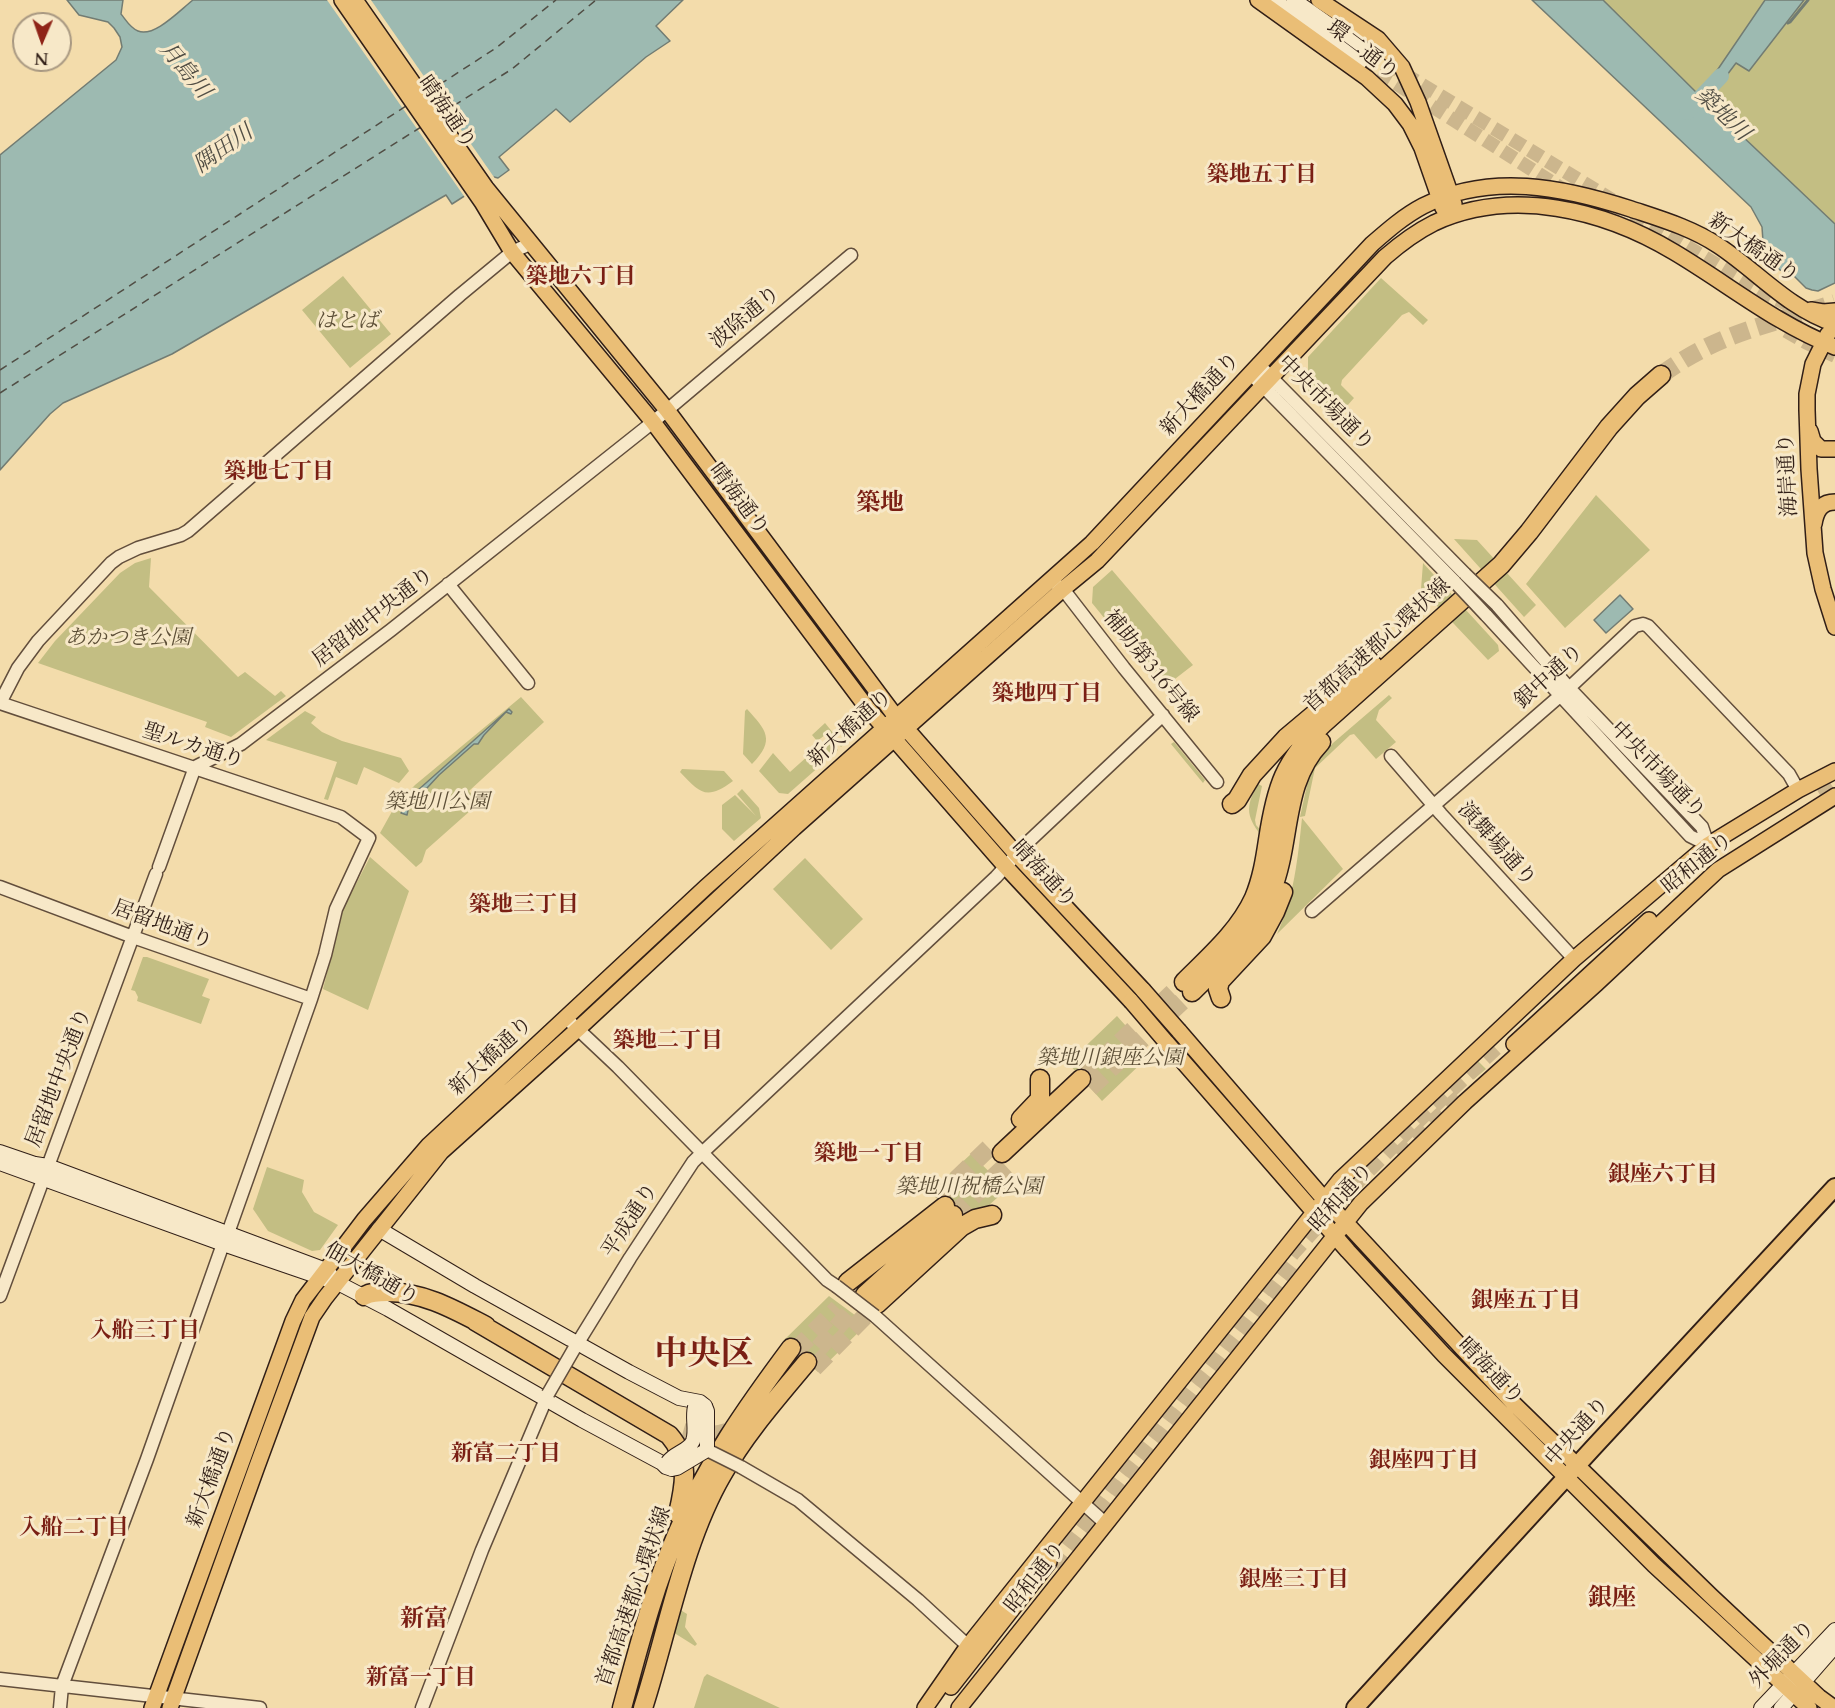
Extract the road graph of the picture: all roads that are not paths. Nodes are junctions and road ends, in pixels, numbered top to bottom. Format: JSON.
{"nodes":[{"id":1,"x":342,"y":0,"type":"edge"},
{"id":2,"x":355,"y":0,"type":"edge"},
{"id":3,"x":1258,"y":0,"type":"edge"},
{"id":4,"x":1274,"y":0,"type":"edge"},
{"id":5,"x":1294,"y":0,"type":"edge"},
{"id":6,"x":1319,"y":0,"type":"edge"},
{"id":7,"x":481,"y":191,"type":"junction"},
{"id":8,"x":1445,"y":197,"type":"junction"},
{"id":9,"x":1452,"y":216,"type":"junction"},
{"id":10,"x":532,"y":243,"type":"junction"},
{"id":11,"x":512,"y":252,"type":"junction"},
{"id":12,"x":850,"y":255,"type":"dead end"},
{"id":13,"x":1800,"y":308,"type":"junction"},
{"id":14,"x":1835,"y":311,"type":"edge"},
{"id":15,"x":1835,"y":324,"type":"edge"},
{"id":16,"x":1829,"y":345,"type":"edge"},
{"id":17,"x":1254,"y":369,"type":"junction"},
{"id":18,"x":1267,"y":381,"type":"junction"},
{"id":19,"x":667,"y":410,"type":"junction"},
{"id":20,"x":653,"y":423,"type":"junction"},
{"id":21,"x":1808,"y":425,"type":"junction"},
{"id":22,"x":1835,"y":449,"type":"edge"},
{"id":23,"x":1573,"y":472,"type":"junction"},
{"id":24,"x":1835,"y":502,"type":"edge"},
{"id":25,"x":1813,"y":530,"type":"junction"},
{"id":26,"x":1050,"y":580,"type":"junction"},
{"id":27,"x":448,"y":584,"type":"junction"},
{"id":28,"x":1063,"y":589,"type":"junction"},
{"id":29,"x":1835,"y":627,"type":"edge"},
{"id":30,"x":528,"y":683,"type":"dead end"},
{"id":31,"x":1564,"y":692,"type":"junction"},
{"id":32,"x":0,"y":703,"type":"edge"},
{"id":33,"x":1163,"y":715,"type":"junction"},
{"id":34,"x":890,"y":722,"type":"junction"},
{"id":35,"x":901,"y":734,"type":"junction"},
{"id":36,"x":1391,"y":756,"type":"dead end"},
{"id":37,"x":1835,"y":760,"type":"edge"},
{"id":38,"x":195,"y":767,"type":"junction"},
{"id":39,"x":1835,"y":771,"type":"edge"},
{"id":40,"x":1217,"y":782,"type":"dead end"},
{"id":41,"x":1798,"y":790,"type":"junction"},
{"id":42,"x":1292,"y":795,"type":"junction"},
{"id":43,"x":1828,"y":795,"type":"edge"},
{"id":44,"x":1232,"y":804,"type":"dead end"},
{"id":45,"x":1433,"y":805,"type":"junction"},
{"id":46,"x":1708,"y":845,"type":"junction"},
{"id":47,"x":1017,"y":855,"type":"junction"},
{"id":48,"x":1006,"y":867,"type":"junction"},
{"id":49,"x":0,"y":887,"type":"edge"},
{"id":50,"x":1651,"y":896,"type":"junction"},
{"id":51,"x":1312,"y":911,"type":"dead end"},
{"id":52,"x":1673,"y":911,"type":"junction"},
{"id":53,"x":133,"y":937,"type":"junction"},
{"id":54,"x":1629,"y":939,"type":"junction"},
{"id":55,"x":1574,"y":959,"type":"junction"},
{"id":56,"x":1221,"y":998,"type":"dead end"},
{"id":57,"x":311,"y":999,"type":"junction"},
{"id":58,"x":566,"y":1018,"type":"junction"},
{"id":59,"x":578,"y":1029,"type":"junction"},
{"id":60,"x":1040,"y":1079,"type":"dead end"},
{"id":61,"x":1085,"y":1084,"type":"tunnel mouth"},
{"id":62,"x":0,"y":1152,"type":"edge"},
{"id":63,"x":702,"y":1153,"type":"junction"},
{"id":64,"x":6,"y":1165,"type":"edge"},
{"id":65,"x":42,"y":1169,"type":"junction"},
{"id":66,"x":1835,"y":1187,"type":"edge"},
{"id":67,"x":1835,"y":1203,"type":"edge"},
{"id":68,"x":1319,"y":1205,"type":"junction"},
{"id":69,"x":945,"y":1207,"type":"tunnel mouth"},
{"id":70,"x":992,"y":1215,"type":"dead end"},
{"id":71,"x":1346,"y":1222,"type":"junction"},
{"id":72,"x":379,"y":1229,"type":"junction"},
{"id":73,"x":1335,"y":1236,"type":"junction"},
{"id":74,"x":226,"y":1239,"type":"junction"},
{"id":75,"x":323,"y":1274,"type":"junction"},
{"id":76,"x":338,"y":1283,"type":"junction"},
{"id":77,"x":860,"y":1295,"type":"junction"},
{"id":78,"x":0,"y":1296,"type":"edge"},
{"id":79,"x":364,"y":1296,"type":"junction"},
{"id":80,"x":475,"y":1321,"type":"junction"},
{"id":81,"x":576,"y":1346,"type":"junction"},
{"id":82,"x":801,"y":1357,"type":"junction"},
{"id":83,"x":547,"y":1397,"type":"junction"},
{"id":84,"x":700,"y":1405,"type":"junction"},
{"id":85,"x":748,"y":1419,"type":"tunnel mouth"},
{"id":86,"x":688,"y":1439,"type":"junction"},
{"id":87,"x":707,"y":1450,"type":"junction"},
{"id":88,"x":738,"y":1460,"type":"junction"},
{"id":89,"x":668,"y":1466,"type":"junction"},
{"id":90,"x":1575,"y":1475,"type":"junction"},
{"id":91,"x":703,"y":1495,"type":"junction"},
{"id":92,"x":1081,"y":1503,"type":"junction"},
{"id":93,"x":1105,"y":1523,"type":"junction"},
{"id":94,"x":666,"y":1562,"type":"junction"},
{"id":95,"x":1835,"y":1630,"type":"edge"},
{"id":96,"x":968,"y":1646,"type":"junction"},
{"id":97,"x":1835,"y":1646,"type":"edge"},
{"id":98,"x":0,"y":1679,"type":"edge"},
{"id":99,"x":1794,"y":1684,"type":"junction"},
{"id":100,"x":63,"y":1686,"type":"junction"},
{"id":101,"x":154,"y":1702,"type":"edge"},
{"id":102,"x":172,"y":1703,"type":"edge"},
{"id":103,"x":60,"y":1708,"type":"edge"},
{"id":104,"x":260,"y":1708,"type":"edge"},
{"id":105,"x":422,"y":1708,"type":"edge"},
{"id":106,"x":622,"y":1708,"type":"edge"},
{"id":107,"x":634,"y":1708,"type":"edge"},
{"id":108,"x":646,"y":1708,"type":"edge"},
{"id":109,"x":925,"y":1708,"type":"edge"},
{"id":110,"x":932,"y":1708,"type":"edge"},
{"id":111,"x":947,"y":1708,"type":"edge"},
{"id":112,"x":959,"y":1708,"type":"edge"},
{"id":113,"x":1355,"y":1708,"type":"edge"},
{"id":114,"x":1368,"y":1708,"type":"edge"},
{"id":115,"x":1761,"y":1708,"type":"edge"},
{"id":116,"x":1781,"y":1708,"type":"edge"},
{"id":117,"x":1809,"y":1708,"type":"edge"},
{"id":118,"x":1834,"y":1708,"type":"edge"}],
"edges":[{"from":1,"to":7,"type":"main road","name":"晴海通り"},
{"from":2,"to":7,"type":"main road","name":"晴海通り"},
{"from":3,"to":8,"type":"main road","name":"環二通り"},
{"from":4,"to":5,"type":"main road","name":"環二通り"},
{"from":6,"to":8,"type":"main road","name":"環二通り"},
{"from":7,"to":10,"type":"main road","name":"晴海通り"},
{"from":7,"to":11,"type":"main road","name":"晴海通り"},
{"from":8,"to":9,"type":"main road","name":"環二通り"},
{"from":8,"to":13,"type":"main road","name":"新大橋通り"},
{"from":8,"to":17,"type":"main road","name":"新大橋通り"},
{"from":9,"to":16,"type":"main road","name":"新大橋通り"},
{"from":9,"to":18,"type":"main road","name":"新大橋通り"},
{"from":10,"to":11,"type":"street"},
{"from":10,"to":19,"type":"main road","name":"晴海通り"},
{"from":11,"to":20,"type":"main road","name":"晴海通り"},
{"from":11,"to":32,"type":"street"},
{"from":12,"to":19,"type":"street","name":"波除通り"},
{"from":13,"to":14,"type":"main road"},
{"from":13,"to":15,"type":"main road","name":"新大橋通り"},
{"from":15,"to":16,"type":"main road","name":"海岸通り"},
{"from":16,"to":21,"type":"main road","name":"海岸通り"},
{"from":17,"to":18,"type":"street","name":"中央市場通り"},
{"from":17,"to":26,"type":"main road","name":"新大橋通り"},
{"from":18,"to":28,"type":"main road","name":"新大橋通り"},
{"from":18,"to":31,"type":"street","name":"中央市場通り","bridge":true},
{"from":18,"to":31,"type":"street","name":"中央市場通り","bridge":true},
{"from":19,"to":20,"type":"street","name":"波除通り"},
{"from":19,"to":34,"type":"main road","name":"晴海通り"},
{"from":20,"to":27,"type":"street","name":"居留地中央通り"},
{"from":20,"to":34,"type":"main road","name":"晴海通り"},
{"from":21,"to":22,"type":"main road"},
{"from":21,"to":25,"type":"main road","name":"海岸通り"},
{"from":23,"to":42,"type":"highway","name":"首都高速都心環状線"},
{"from":23,"to":42,"type":"highway","name":"首都高速都心環状線"},
{"from":23,"to":44,"type":"highway"},
{"from":24,"to":25,"type":"main road"},
{"from":25,"to":29,"type":"main road","name":"海岸通り"},
{"from":26,"to":28,"type":"street","name":"補助第316号線"},
{"from":26,"to":34,"type":"main road","name":"新大橋通り"},
{"from":27,"to":30,"type":"street"},
{"from":27,"to":38,"type":"street","name":"居留地中央通り"},
{"from":28,"to":33,"type":"street","name":"補助第316号線"},
{"from":28,"to":35,"type":"main road","name":"新大橋通り"},
{"from":31,"to":41,"type":"street","name":"銀中通り"},
{"from":31,"to":45,"type":"street","name":"銀中通り"},
{"from":31,"to":46,"type":"street","name":"中央市場通り"},
{"from":32,"to":38,"type":"street","name":"聖ルカ通り"},
{"from":33,"to":40,"type":"street","name":"補助第316号線"},
{"from":33,"to":47,"type":"street","name":"平成通り"},
{"from":34,"to":35,"type":"main road","name":"晴海通り"},
{"from":34,"to":58,"type":"main road","name":"新大橋通り"},
{"from":35,"to":47,"type":"main road","name":"晴海通り"},
{"from":35,"to":48,"type":"main road","name":"晴海通り"},
{"from":35,"to":59,"type":"main road","name":"新大橋通り"},
{"from":36,"to":45,"type":"street","name":"演舞場通り"},
{"from":37,"to":41,"type":"main road"},
{"from":38,"to":53,"type":"street","name":"居留地中央通り"},
{"from":38,"to":57,"type":"street","name":"聖ルカ通り"},
{"from":39,"to":41,"type":"main road","name":"昭和通り"},
{"from":41,"to":46,"type":"main road","name":"昭和通り"},
{"from":42,"to":56,"type":"highway"},
{"from":43,"to":52,"type":"main road","name":"昭和通り"},
{"from":43,"to":54,"type":"main road"},
{"from":45,"to":51,"type":"street","name":"銀中通り"},
{"from":45,"to":55,"type":"street","name":"演舞場通り"},
{"from":46,"to":50,"type":"main road","name":"昭和通り"},
{"from":47,"to":48,"type":"street","name":"平成通り"},
{"from":47,"to":68,"type":"main road","name":"晴海通り","bridge":true},
{"from":48,"to":63,"type":"street","name":"平成通り"},
{"from":48,"to":68,"type":"main road","name":"晴海通り","bridge":true},
{"from":49,"to":53,"type":"street","name":"居留地通り"},
{"from":50,"to":54,"type":"main road","name":"昭和通り"},
{"from":50,"to":55,"type":"main road","name":"昭和通り"},
{"from":52,"to":54,"type":"main road"},
{"from":52,"to":71,"type":"main road","name":"昭和通り"},
{"from":53,"to":57,"type":"street","name":"居留地通り"},
{"from":53,"to":65,"type":"street","name":"居留地中央通り"},
{"from":55,"to":68,"type":"main road","name":"昭和通り"},
{"from":57,"to":74,"type":"street"},
{"from":58,"to":59,"type":"street"},
{"from":58,"to":75,"type":"main road","name":"新大橋通り"},
{"from":59,"to":63,"type":"street"},
{"from":59,"to":72,"type":"main road","name":"新大橋通り"},
{"from":60,"to":61,"type":"highway"},
{"from":62,"to":65,"type":"main road","name":"佃大橋通り"},
{"from":63,"to":77,"type":"street"},
{"from":63,"to":81,"type":"street","name":"平成通り"},
{"from":64,"to":65,"type":"main road","name":"佃大橋通り"},
{"from":65,"to":74,"type":"main road","name":"佃大橋通り"},
{"from":65,"to":78,"type":"street","name":"居留地中央通り"},
{"from":66,"to":90,"type":"highway","name":"中央通り"},
{"from":67,"to":90,"type":"highway","name":"中央通り"},
{"from":68,"to":71,"type":"main road","name":"晴海通り"},
{"from":68,"to":73,"type":"main road","name":"晴海通り"},
{"from":68,"to":92,"type":"main road","name":"昭和通り"},
{"from":69,"to":77,"type":"highway"},
{"from":70,"to":77,"type":"highway"},
{"from":71,"to":73,"type":"main road","name":"昭和通り"},
{"from":71,"to":90,"type":"main road","name":"晴海通り"},
{"from":72,"to":76,"type":"main road","name":"新大橋通り"},
{"from":72,"to":81,"type":"main road","name":"佃大橋通り"},
{"from":73,"to":90,"type":"main road","name":"晴海通り"},
{"from":73,"to":93,"type":"main road","name":"昭和通り"},
{"from":74,"to":75,"type":"main road","name":"佃大橋通り"},
{"from":74,"to":100,"type":"street"},
{"from":75,"to":76,"type":"main road","name":"佃大橋通り"},
{"from":75,"to":101,"type":"main road","name":"新大橋通り"},
{"from":76,"to":79,"type":"main road","name":"佃大橋通り"},
{"from":76,"to":102,"type":"main road","name":"新大橋通り"},
{"from":77,"to":92,"type":"street"},
{"from":79,"to":80,"type":"highway"},
{"from":79,"to":83,"type":"main road","name":"佃大橋通り"},
{"from":80,"to":86,"type":"highway"},
{"from":80,"to":94,"type":"highway"},
{"from":81,"to":83,"type":"street","name":"平成通り","bridge":true},
{"from":81,"to":84,"type":"main road","name":"佃大橋通り"},
{"from":82,"to":85,"type":"highway"},
{"from":82,"to":88,"type":"highway","name":"首都高速都心環状線"},
{"from":82,"to":91,"type":"highway","name":"首都高速都心環状線"},
{"from":83,"to":89,"type":"main road","name":"佃大橋通り"},
{"from":83,"to":105,"type":"street","name":"平成通り"},
{"from":84,"to":86,"type":"main road","bridge":true},
{"from":84,"to":87,"type":"main road","bridge":true},
{"from":86,"to":87,"type":"main road","bridge":true},
{"from":86,"to":89,"type":"main road","bridge":true},
{"from":87,"to":88,"type":"street","bridge":true},
{"from":87,"to":89,"type":"main road","bridge":true},
{"from":88,"to":91,"type":"highway","name":"首都高速都心環状線"},
{"from":88,"to":96,"type":"street"},
{"from":90,"to":99,"type":"main road","name":"晴海通り"},
{"from":90,"to":113,"type":"highway","name":"中央通り"},
{"from":90,"to":114,"type":"highway","name":"中央通り"},
{"from":91,"to":94,"type":"highway","name":"首都高速都心環状線"},
{"from":91,"to":107,"type":"highway"},
{"from":91,"to":108,"type":"highway","name":"首都高速都心環状線"},
{"from":91,"to":108,"type":"highway","name":"首都高速都心環状線"},
{"from":92,"to":93,"type":"street"},
{"from":92,"to":96,"type":"main road","name":"昭和通り"},
{"from":93,"to":112,"type":"main road","name":"昭和通り"},
{"from":94,"to":106,"type":"highway","name":"首都高速都心環状線"},
{"from":95,"to":99,"type":"main road","name":"外堀通り"},
{"from":96,"to":109,"type":"main road","name":"昭和通り"},
{"from":97,"to":99,"type":"main road","name":"外堀通り"},
{"from":98,"to":100,"type":"street"},
{"from":99,"to":115,"type":"main road","name":"外堀通り"},
{"from":99,"to":116,"type":"main road","name":"外堀通り"},
{"from":99,"to":117,"type":"main road","name":"晴海通り"},
{"from":99,"to":118,"type":"main road","name":"晴海通り"},
{"from":100,"to":101,"type":"street"},
{"from":100,"to":103,"type":"street"},
{"from":101,"to":102,"type":"street"},
{"from":102,"to":104,"type":"street"},
{"from":110,"to":111,"type":"main road","name":"昭和通り"}]}
